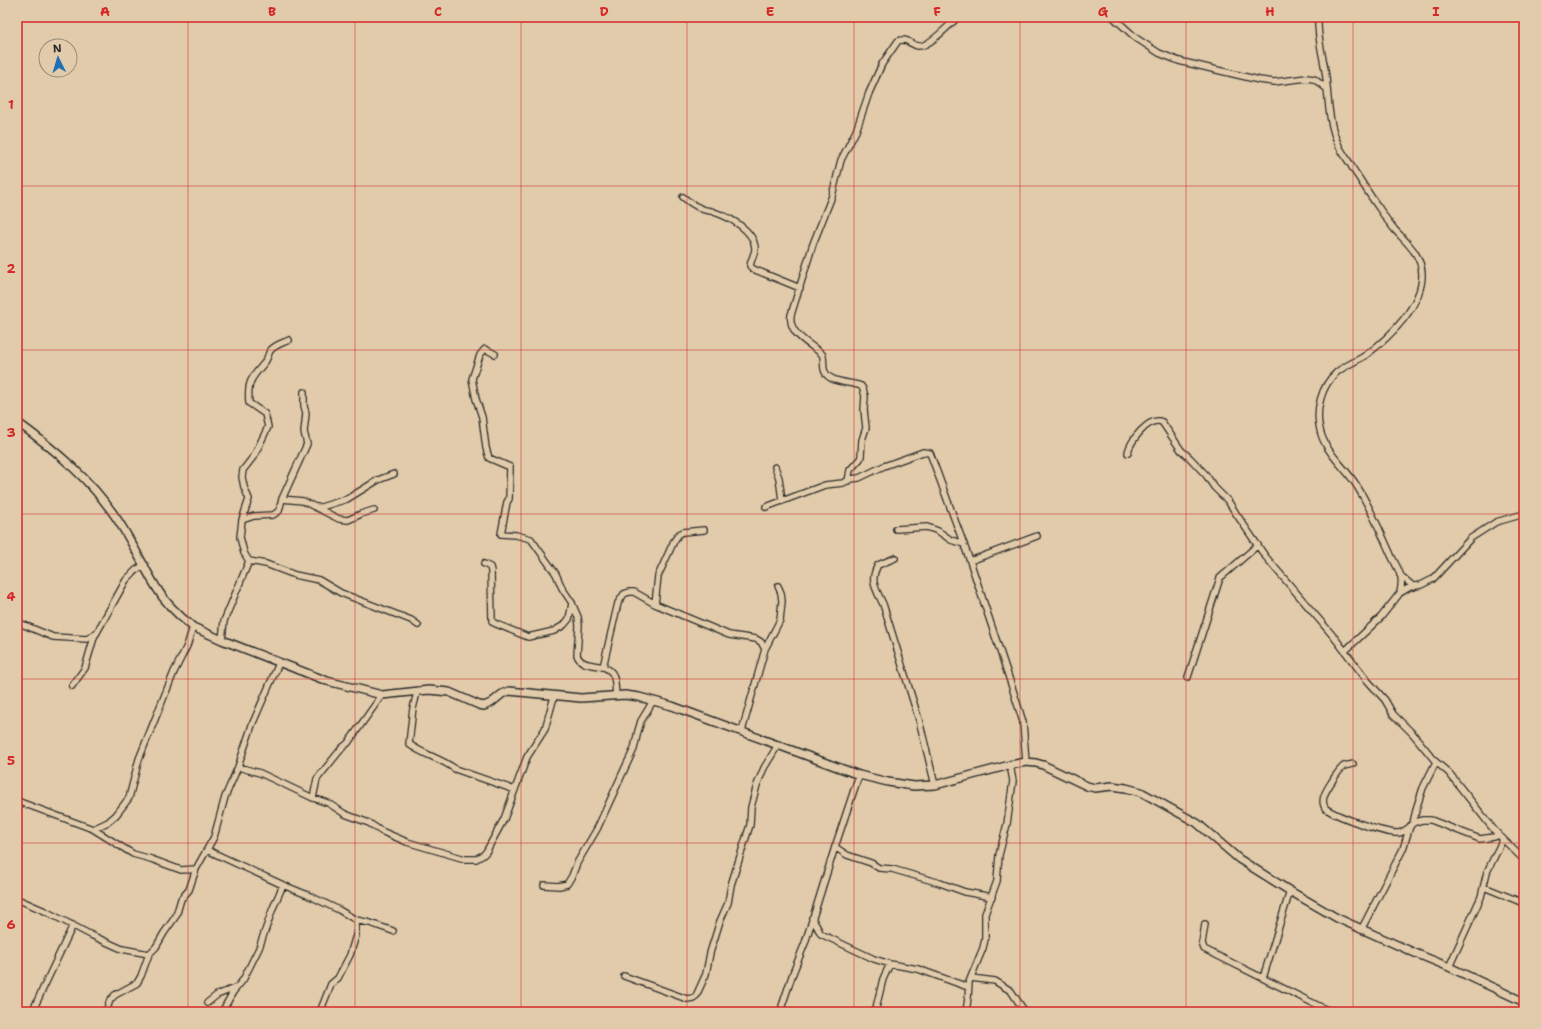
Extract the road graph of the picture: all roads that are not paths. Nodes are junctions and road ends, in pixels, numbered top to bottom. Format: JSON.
{"nodes":[{"id":1,"x":958,"y":17,"type":"edge"},
{"id":2,"x":1112,"y":17,"type":"edge"},
{"id":3,"x":1318,"y":17,"type":"edge"},
{"id":4,"x":1326,"y":88,"type":"junction"},
{"id":5,"x":684,"y":197,"type":"dead end"},
{"id":6,"x":800,"y":288,"type":"junction"},
{"id":7,"x":290,"y":340,"type":"dead end"},
{"id":8,"x":495,"y":354,"type":"dead end"},
{"id":9,"x":304,"y":392,"type":"dead end"},
{"id":10,"x":17,"y":422,"type":"edge"},
{"id":11,"x":1128,"y":453,"type":"dead end"},
{"id":12,"x":775,"y":467,"type":"dead end"},
{"id":13,"x":394,"y":474,"type":"dead end"},
{"id":14,"x":848,"y":481,"type":"junction"},
{"id":15,"x":282,"y":499,"type":"junction"},
{"id":16,"x":782,"y":500,"type":"junction"},
{"id":17,"x":315,"y":507,"type":"junction"},
{"id":18,"x":766,"y":507,"type":"dead end"},
{"id":19,"x":374,"y":510,"type":"dead end"},
{"id":20,"x":1524,"y":514,"type":"edge"},
{"id":21,"x":242,"y":520,"type":"junction"},
{"id":22,"x":896,"y":529,"type":"dead end"},
{"id":23,"x":704,"y":530,"type":"dead end"},
{"id":24,"x":1037,"y":536,"type":"dead end"},
{"id":25,"x":964,"y":544,"type":"junction"},
{"id":26,"x":1258,"y":545,"type":"junction"},
{"id":27,"x":895,"y":558,"type":"dead end"},
{"id":28,"x":970,"y":560,"type":"junction"},
{"id":29,"x":249,"y":561,"type":"junction"},
{"id":30,"x":484,"y":564,"type":"dead end"},
{"id":31,"x":144,"y":565,"type":"junction"},
{"id":32,"x":1400,"y":576,"type":"junction"},
{"id":33,"x":778,"y":586,"type":"dead end"},
{"id":34,"x":1414,"y":587,"type":"junction"},
{"id":35,"x":1400,"y":593,"type":"junction"},
{"id":36,"x":572,"y":603,"type":"junction"},
{"id":37,"x":655,"y":604,"type":"junction"},
{"id":38,"x":17,"y":622,"type":"edge"},
{"id":39,"x":418,"y":625,"type":"dead end"},
{"id":40,"x":193,"y":627,"type":"junction"},
{"id":41,"x":96,"y":634,"type":"junction"},
{"id":42,"x":222,"y":640,"type":"junction"},
{"id":43,"x":765,"y":649,"type":"junction"},
{"id":44,"x":1345,"y":651,"type":"junction"},
{"id":45,"x":279,"y":663,"type":"junction"},
{"id":46,"x":603,"y":667,"type":"junction"},
{"id":47,"x":1188,"y":677,"type":"dead end"},
{"id":48,"x":72,"y":686,"type":"dead end"},
{"id":49,"x":417,"y":691,"type":"junction"},
{"id":50,"x":382,"y":695,"type":"junction"},
{"id":51,"x":616,"y":695,"type":"junction"},
{"id":52,"x":554,"y":697,"type":"junction"},
{"id":53,"x":653,"y":701,"type":"junction"},
{"id":54,"x":742,"y":731,"type":"junction"},
{"id":55,"x":778,"y":745,"type":"junction"},
{"id":56,"x":1026,"y":762,"type":"junction"},
{"id":57,"x":1436,"y":762,"type":"junction"},
{"id":58,"x":1353,"y":764,"type":"dead end"},
{"id":59,"x":1010,"y":765,"type":"junction"},
{"id":60,"x":238,"y":767,"type":"junction"},
{"id":61,"x":859,"y":775,"type":"junction"},
{"id":62,"x":935,"y":785,"type":"junction"},
{"id":63,"x":515,"y":790,"type":"junction"},
{"id":64,"x":313,"y":798,"type":"junction"},
{"id":65,"x":17,"y":802,"type":"edge"},
{"id":66,"x":1412,"y":825,"type":"junction"},
{"id":67,"x":93,"y":829,"type":"junction"},
{"id":68,"x":1395,"y":832,"type":"junction"},
{"id":69,"x":1501,"y":837,"type":"junction"},
{"id":70,"x":1405,"y":843,"type":"junction"},
{"id":71,"x":834,"y":847,"type":"junction"},
{"id":72,"x":207,"y":850,"type":"junction"},
{"id":73,"x":1524,"y":860,"type":"edge"},
{"id":74,"x":196,"y":869,"type":"junction"},
{"id":75,"x":544,"y":884,"type":"dead end"},
{"id":76,"x":283,"y":885,"type":"junction"},
{"id":77,"x":1484,"y":887,"type":"junction"},
{"id":78,"x":1290,"y":891,"type":"junction"},
{"id":79,"x":992,"y":898,"type":"junction"},
{"id":80,"x":17,"y":899,"type":"edge"},
{"id":81,"x":1524,"y":901,"type":"edge"},
{"id":82,"x":812,"y":918,"type":"junction"},
{"id":83,"x":356,"y":920,"type":"junction"},
{"id":84,"x":1205,"y":924,"type":"dead end"},
{"id":85,"x":73,"y":925,"type":"junction"},
{"id":86,"x":1361,"y":930,"type":"junction"},
{"id":87,"x":394,"y":931,"type":"dead end"},
{"id":88,"x":149,"y":954,"type":"junction"},
{"id":89,"x":890,"y":964,"type":"junction"},
{"id":90,"x":1449,"y":967,"type":"junction"},
{"id":91,"x":624,"y":976,"type":"dead end"},
{"id":92,"x":971,"y":978,"type":"junction"},
{"id":93,"x":1263,"y":978,"type":"junction"},
{"id":94,"x":968,"y":987,"type":"junction"},
{"id":95,"x":235,"y":988,"type":"junction"},
{"id":96,"x":1524,"y":1002,"type":"edge"},
{"id":97,"x":207,"y":1003,"type":"dead end"},
{"id":98,"x":782,"y":1006,"type":"dead end"},
{"id":99,"x":32,"y":1012,"type":"edge"},
{"id":100,"x":106,"y":1012,"type":"edge"},
{"id":101,"x":222,"y":1012,"type":"edge"},
{"id":102,"x":320,"y":1012,"type":"edge"},
{"id":103,"x":875,"y":1012,"type":"edge"},
{"id":104,"x":966,"y":1012,"type":"edge"},
{"id":105,"x":1025,"y":1012,"type":"edge"},
{"id":106,"x":1331,"y":1012,"type":"edge"}],
"edges":[{"from":1,"to":6,"type":"street"},
{"from":2,"to":4,"type":"street"},
{"from":3,"to":4,"type":"street"},
{"from":4,"to":32,"type":"street"},
{"from":5,"to":6,"type":"street"},
{"from":6,"to":14,"type":"street"},
{"from":7,"to":21,"type":"street"},
{"from":8,"to":36,"type":"street"},
{"from":9,"to":15,"type":"street"},
{"from":10,"to":31,"type":"street"},
{"from":11,"to":26,"type":"street"},
{"from":12,"to":16,"type":"street"},
{"from":13,"to":17,"type":"street"},
{"from":14,"to":16,"type":"street"},
{"from":14,"to":25,"type":"street"},
{"from":15,"to":17,"type":"street"},
{"from":15,"to":21,"type":"street"},
{"from":16,"to":18,"type":"street"},
{"from":17,"to":19,"type":"street"},
{"from":20,"to":34,"type":"street"},
{"from":21,"to":29,"type":"street"},
{"from":22,"to":25,"type":"street"},
{"from":23,"to":37,"type":"street"},
{"from":24,"to":28,"type":"street"},
{"from":25,"to":28,"type":"street"},
{"from":26,"to":44,"type":"street"},
{"from":26,"to":47,"type":"street"},
{"from":27,"to":62,"type":"street"},
{"from":28,"to":56,"type":"street"},
{"from":29,"to":39,"type":"street"},
{"from":29,"to":42,"type":"street"},
{"from":30,"to":36,"type":"street"},
{"from":31,"to":40,"type":"street"},
{"from":31,"to":41,"type":"street"},
{"from":32,"to":34,"type":"street"},
{"from":32,"to":35,"type":"street"},
{"from":33,"to":43,"type":"street"},
{"from":34,"to":35,"type":"street"},
{"from":35,"to":44,"type":"street"},
{"from":36,"to":46,"type":"street"},
{"from":37,"to":43,"type":"street"},
{"from":37,"to":46,"type":"street"},
{"from":38,"to":41,"type":"street"},
{"from":40,"to":42,"type":"street"},
{"from":40,"to":67,"type":"street"},
{"from":41,"to":48,"type":"street"},
{"from":42,"to":45,"type":"street"},
{"from":43,"to":54,"type":"street"},
{"from":44,"to":57,"type":"street"},
{"from":45,"to":50,"type":"street"},
{"from":45,"to":60,"type":"street"},
{"from":46,"to":51,"type":"street"},
{"from":49,"to":50,"type":"street"},
{"from":49,"to":52,"type":"street"},
{"from":49,"to":63,"type":"street"},
{"from":50,"to":64,"type":"street"},
{"from":51,"to":52,"type":"street"},
{"from":51,"to":53,"type":"street"},
{"from":52,"to":63,"type":"street"},
{"from":53,"to":54,"type":"street"},
{"from":53,"to":75,"type":"street"},
{"from":54,"to":55,"type":"street"},
{"from":55,"to":61,"type":"street"},
{"from":55,"to":91,"type":"street"},
{"from":56,"to":59,"type":"street"},
{"from":56,"to":78,"type":"street"},
{"from":57,"to":66,"type":"street"},
{"from":57,"to":69,"type":"street"},
{"from":58,"to":68,"type":"street"},
{"from":59,"to":62,"type":"street"},
{"from":59,"to":79,"type":"street"},
{"from":60,"to":64,"type":"street"},
{"from":60,"to":72,"type":"street"},
{"from":61,"to":62,"type":"street"},
{"from":61,"to":71,"type":"street"},
{"from":63,"to":64,"type":"street"},
{"from":65,"to":67,"type":"street"},
{"from":66,"to":68,"type":"street"},
{"from":66,"to":69,"type":"street"},
{"from":66,"to":70,"type":"street"},
{"from":67,"to":74,"type":"street"},
{"from":68,"to":70,"type":"street"},
{"from":69,"to":73,"type":"street"},
{"from":69,"to":77,"type":"street"},
{"from":70,"to":86,"type":"street"},
{"from":71,"to":79,"type":"street"},
{"from":71,"to":82,"type":"street"},
{"from":72,"to":74,"type":"street"},
{"from":72,"to":76,"type":"street"},
{"from":74,"to":88,"type":"street"},
{"from":76,"to":83,"type":"street"},
{"from":76,"to":95,"type":"street"},
{"from":77,"to":81,"type":"street"},
{"from":77,"to":90,"type":"street"},
{"from":78,"to":86,"type":"street"},
{"from":78,"to":93,"type":"street"},
{"from":79,"to":92,"type":"street"},
{"from":80,"to":85,"type":"street"},
{"from":82,"to":89,"type":"street"},
{"from":82,"to":98,"type":"street"},
{"from":83,"to":87,"type":"street"},
{"from":83,"to":102,"type":"street"},
{"from":84,"to":93,"type":"street"},
{"from":85,"to":88,"type":"street"},
{"from":85,"to":99,"type":"street"},
{"from":86,"to":90,"type":"street"},
{"from":88,"to":100,"type":"street"},
{"from":89,"to":94,"type":"street"},
{"from":89,"to":103,"type":"street"},
{"from":90,"to":96,"type":"street"},
{"from":92,"to":94,"type":"street"},
{"from":92,"to":105,"type":"street"},
{"from":93,"to":106,"type":"street"},
{"from":94,"to":104,"type":"street"},
{"from":95,"to":97,"type":"street"},
{"from":95,"to":101,"type":"street"}]}
